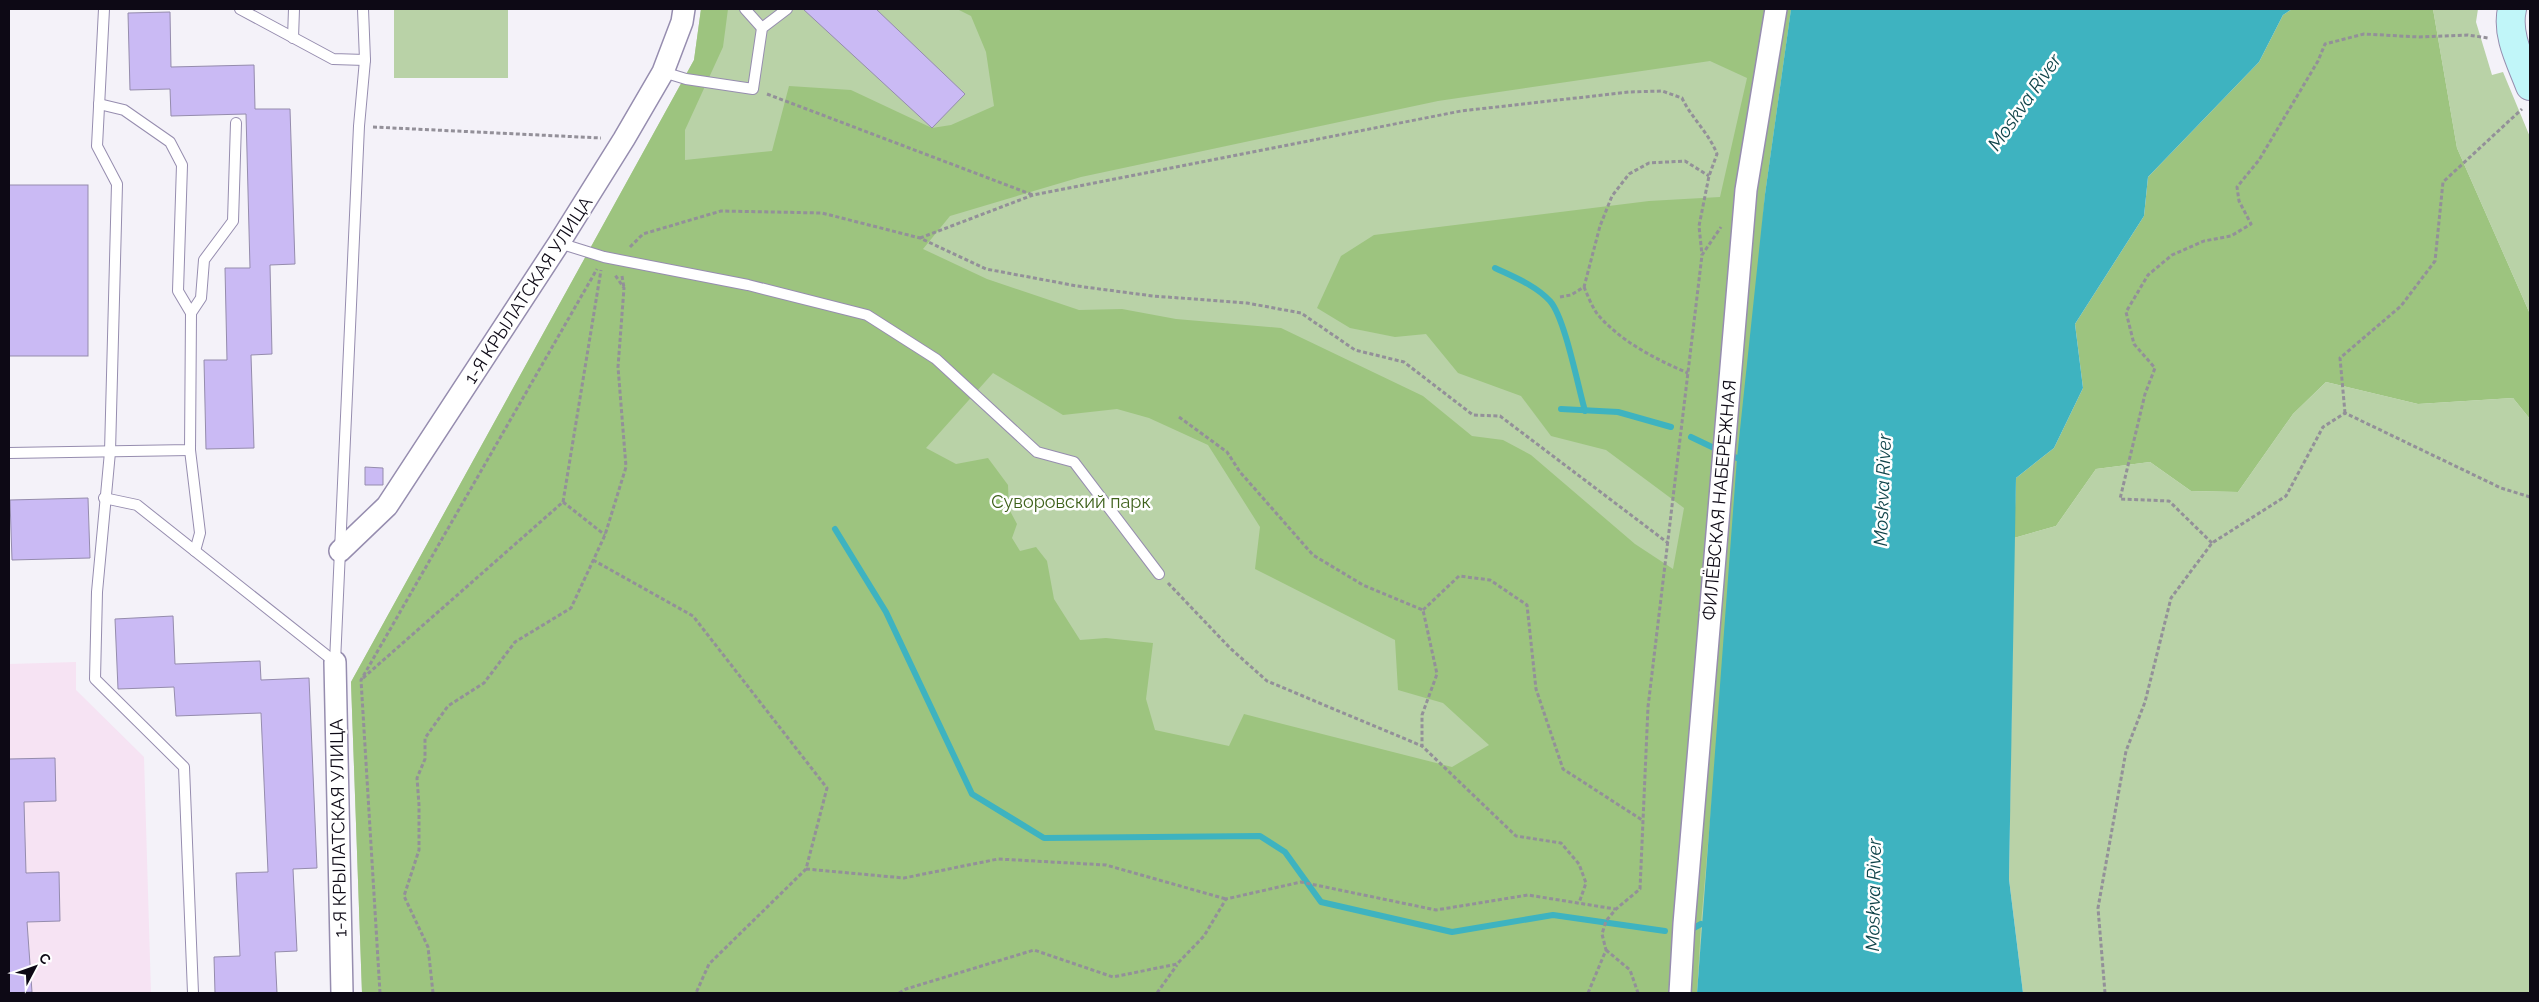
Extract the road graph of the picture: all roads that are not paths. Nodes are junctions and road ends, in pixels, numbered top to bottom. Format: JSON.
{"nodes":[{"id":1,"x":104,"y":9,"type":"edge"},
{"id":2,"x":240,"y":9,"type":"edge"},
{"id":3,"x":294,"y":9,"type":"edge"},
{"id":4,"x":363,"y":9,"type":"edge"},
{"id":5,"x":684,"y":9,"type":"edge"},
{"id":6,"x":745,"y":9,"type":"edge"},
{"id":7,"x":787,"y":9,"type":"edge"},
{"id":8,"x":1776,"y":9,"type":"edge"},
{"id":9,"x":2512,"y":9,"type":"edge"},
{"id":10,"x":762,"y":28,"type":"junction"},
{"id":11,"x":293,"y":38,"type":"junction"},
{"id":12,"x":365,"y":60,"type":"junction"},
{"id":13,"x":663,"y":72,"type":"junction"},
{"id":14,"x":2526,"y":97,"type":"edge"},
{"id":15,"x":99,"y":104,"type":"junction"},
{"id":16,"x":236,"y":123,"type":"dead end"},
{"id":17,"x":560,"y":243,"type":"junction"},
{"id":18,"x":191,"y":313,"type":"junction"},
{"id":19,"x":190,"y":450,"type":"junction"},
{"id":20,"x":110,"y":452,"type":"junction"},
{"id":21,"x":9,"y":453,"type":"edge"},
{"id":22,"x":104,"y":498,"type":"junction"},
{"id":23,"x":340,"y":551,"type":"junction"},
{"id":24,"x":195,"y":552,"type":"junction"},
{"id":25,"x":1159,"y":574,"type":"road end"},
{"id":26,"x":335,"y":662,"type":"junction"},
{"id":27,"x":193,"y":993,"type":"edge"},
{"id":28,"x":342,"y":993,"type":"edge"},
{"id":29,"x":1680,"y":993,"type":"edge"}],
"edges":[{"from":1,"to":15,"type":"lane"},
{"from":2,"to":11,"type":"lane"},
{"from":3,"to":11,"type":"lane"},
{"from":4,"to":12,"type":"lane"},
{"from":5,"to":13,"type":"street","name":"1-Я КРЫЛАТСКАЯ УЛИЦА"},
{"from":6,"to":10,"type":"lane"},
{"from":7,"to":10,"type":"lane"},
{"from":8,"to":29,"type":"street","name":"ФИЛЁВСКАЯ НАБЕРЕЖНАЯ"},
{"from":9,"to":14,"type":"street"},
{"from":10,"to":13,"type":"lane"},
{"from":11,"to":12,"type":"lane"},
{"from":12,"to":23,"type":"lane"},
{"from":13,"to":17,"type":"street","name":"1-Я КРЫЛАТСКАЯ УЛИЦА"},
{"from":15,"to":18,"type":"lane"},
{"from":15,"to":20,"type":"lane"},
{"from":16,"to":18,"type":"lane"},
{"from":17,"to":23,"type":"street","name":"1-Я КРЫЛАТСКАЯ УЛИЦА"},
{"from":17,"to":25,"type":"lane"},
{"from":18,"to":19,"type":"lane"},
{"from":19,"to":20,"type":"lane"},
{"from":19,"to":24,"type":"lane"},
{"from":20,"to":21,"type":"lane"},
{"from":20,"to":22,"type":"lane"},
{"from":22,"to":24,"type":"lane"},
{"from":22,"to":27,"type":"lane"},
{"from":23,"to":26,"type":"lane"},
{"from":24,"to":26,"type":"lane"},
{"from":26,"to":28,"type":"street","name":"1-Я КРЫЛАТСКАЯ УЛИЦА"}]}
